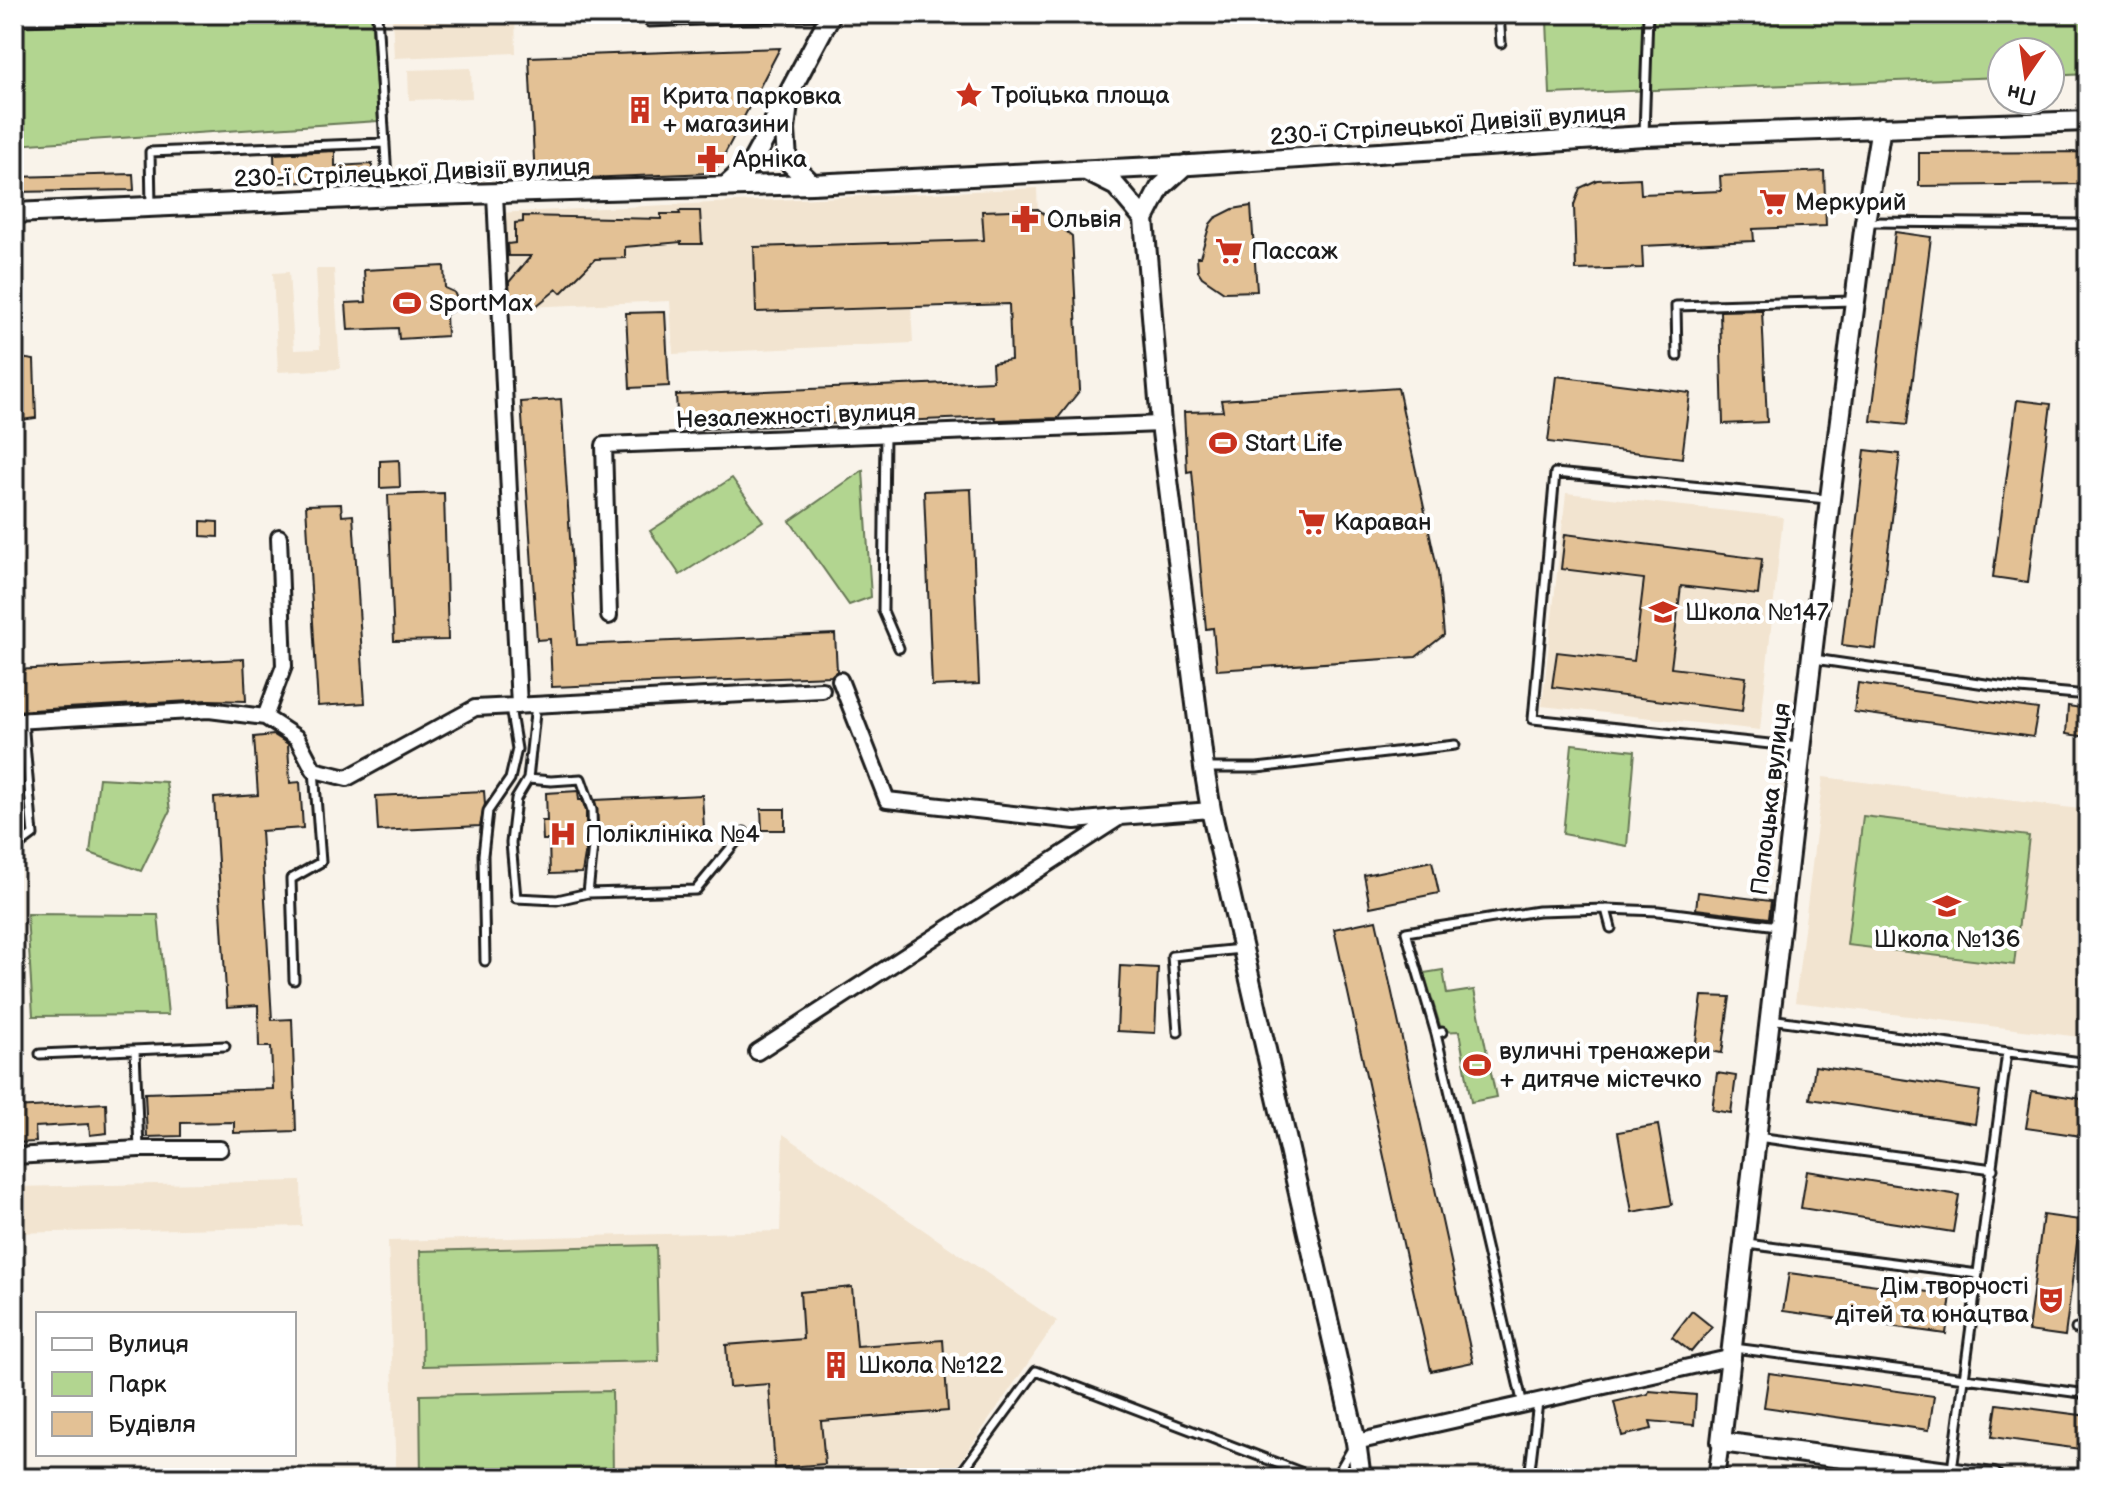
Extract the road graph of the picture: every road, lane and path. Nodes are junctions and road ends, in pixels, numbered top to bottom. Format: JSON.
{"nodes":[{"id":1,"x":109,"y":14,"type":"edge"},
{"id":2,"x":377,"y":14,"type":"edge"},
{"id":3,"x":649,"y":14,"type":"edge"},
{"id":4,"x":831,"y":14,"type":"edge"},
{"id":5,"x":1499,"y":14,"type":"edge"},
{"id":6,"x":1648,"y":14,"type":"edge"},
{"id":7,"x":14,"y":21,"type":"edge"},
{"id":8,"x":1501,"y":43,"type":"dead end"},
{"id":9,"x":789,"y":93,"type":"junction"},
{"id":10,"x":2088,"y":121,"type":"edge"},
{"id":11,"x":1881,"y":127,"type":"junction"},
{"id":12,"x":1644,"y":136,"type":"junction"},
{"id":13,"x":385,"y":143,"type":"junction"},
{"id":14,"x":1185,"y":165,"type":"junction"},
{"id":15,"x":1085,"y":171,"type":"junction"},
{"id":16,"x":812,"y":184,"type":"junction"},
{"id":17,"x":726,"y":186,"type":"junction"},
{"id":18,"x":495,"y":194,"type":"junction"},
{"id":19,"x":388,"y":196,"type":"junction"},
{"id":20,"x":151,"y":206,"type":"junction"},
{"id":21,"x":14,"y":213,"type":"edge"},
{"id":22,"x":1144,"y":219,"type":"junction"},
{"id":23,"x":1865,"y":222,"type":"junction"},
{"id":24,"x":2088,"y":224,"type":"edge"},
{"id":25,"x":1855,"y":302,"type":"junction"},
{"id":26,"x":1677,"y":356,"type":"dead end"},
{"id":27,"x":1161,"y":424,"type":"junction"},
{"id":28,"x":885,"y":434,"type":"junction"},
{"id":29,"x":1830,"y":499,"type":"junction"},
{"id":30,"x":279,"y":537,"type":"dead end"},
{"id":31,"x":609,"y":616,"type":"dead end"},
{"id":32,"x":899,"y":648,"type":"dead end"},
{"id":33,"x":1812,"y":659,"type":"junction"},
{"id":34,"x":840,"y":680,"type":"dead end"},
{"id":35,"x":822,"y":690,"type":"dead end"},
{"id":36,"x":2088,"y":695,"type":"edge"},
{"id":37,"x":536,"y":704,"type":"junction"},
{"id":38,"x":515,"y":706,"type":"junction"},
{"id":39,"x":265,"y":717,"type":"junction"},
{"id":40,"x":18,"y":721,"type":"edge"},
{"id":41,"x":1455,"y":745,"type":"dead end"},
{"id":42,"x":1802,"y":747,"type":"junction"},
{"id":43,"x":1204,"y":768,"type":"junction"},
{"id":44,"x":314,"y":770,"type":"junction"},
{"id":45,"x":528,"y":779,"type":"junction"},
{"id":46,"x":1211,"y":810,"type":"junction"},
{"id":47,"x":1120,"y":817,"type":"junction"},
{"id":48,"x":744,"y":832,"type":"dead end"},
{"id":49,"x":14,"y":849,"type":"edge"},
{"id":50,"x":588,"y":893,"type":"junction"},
{"id":51,"x":1606,"y":909,"type":"junction"},
{"id":52,"x":1780,"y":927,"type":"junction"},
{"id":53,"x":1611,"y":928,"type":"dead end"},
{"id":54,"x":1242,"y":949,"type":"junction"},
{"id":55,"x":485,"y":961,"type":"dead end"},
{"id":56,"x":294,"y":980,"type":"dead end"},
{"id":57,"x":1770,"y":1019,"type":"junction"},
{"id":58,"x":1178,"y":1032,"type":"dead end"},
{"id":59,"x":225,"y":1046,"type":"dead end"},
{"id":60,"x":135,"y":1051,"type":"junction"},
{"id":61,"x":757,"y":1052,"type":"dead end"},
{"id":62,"x":2007,"y":1052,"type":"junction"},
{"id":63,"x":40,"y":1054,"type":"dead end"},
{"id":64,"x":2088,"y":1063,"type":"edge"},
{"id":65,"x":1757,"y":1137,"type":"junction"},
{"id":66,"x":139,"y":1149,"type":"junction"},
{"id":67,"x":220,"y":1149,"type":"dead end"},
{"id":68,"x":14,"y":1156,"type":"edge"},
{"id":69,"x":1993,"y":1169,"type":"junction"},
{"id":70,"x":1745,"y":1244,"type":"junction"},
{"id":71,"x":1978,"y":1274,"type":"junction"},
{"id":72,"x":2076,"y":1329,"type":"dead end"},
{"id":73,"x":2088,"y":1330,"type":"edge"},
{"id":74,"x":1733,"y":1353,"type":"junction"},
{"id":75,"x":1964,"y":1378,"type":"junction"},
{"id":76,"x":2088,"y":1394,"type":"edge"},
{"id":77,"x":1530,"y":1403,"type":"junction"},
{"id":78,"x":1356,"y":1442,"type":"junction"},
{"id":79,"x":1721,"y":1442,"type":"junction"},
{"id":80,"x":964,"y":1469,"type":"dead end"},
{"id":81,"x":1951,"y":1472,"type":"junction"},
{"id":82,"x":1316,"y":1478,"type":"edge"},
{"id":83,"x":1335,"y":1478,"type":"edge"},
{"id":84,"x":1361,"y":1478,"type":"edge"},
{"id":85,"x":1529,"y":1478,"type":"edge"},
{"id":86,"x":1716,"y":1478,"type":"edge"},
{"id":87,"x":1993,"y":1478,"type":"edge"}],
"edges":[{"from":1,"to":7,"type":"lane"},
{"from":2,"to":13,"type":"lane"},
{"from":3,"to":4,"type":"lane"},
{"from":4,"to":9,"type":"street"},
{"from":5,"to":8,"type":"lane"},
{"from":6,"to":12,"type":"lane"},
{"from":9,"to":16,"type":"street"},
{"from":9,"to":17,"type":"street"},
{"from":10,"to":11,"type":"street","name":"230-ї Стрілецької Дивізії вулиця"},
{"from":11,"to":12,"type":"street","name":"230-ї Стрілецької Дивізії вулиця"},
{"from":11,"to":23,"type":"street","name":"Полоцька вулиця"},
{"from":12,"to":14,"type":"street","name":"230-ї Стрілецької Дивізії вулиця"},
{"from":13,"to":19,"type":"lane"},
{"from":13,"to":20,"type":"lane"},
{"from":14,"to":15,"type":"street","name":"230-ї Стрілецької Дивізії вулиця"},
{"from":14,"to":22,"type":"street"},
{"from":15,"to":16,"type":"street","name":"230-ї Стрілецької Дивізії вулиця"},
{"from":15,"to":22,"type":"street"},
{"from":16,"to":17,"type":"street","name":"230-ї Стрілецької Дивізії вулиця"},
{"from":17,"to":18,"type":"street","name":"230-ї Стрілецької Дивізії вулиця"},
{"from":18,"to":19,"type":"street","name":"230-ї Стрілецької Дивізії вулиця"},
{"from":18,"to":38,"type":"street"},
{"from":19,"to":20,"type":"street","name":"230-ї Стрілецької Дивізії вулиця"},
{"from":20,"to":21,"type":"street","name":"230-ї Стрілецької Дивізії вулиця"},
{"from":22,"to":27,"type":"street"},
{"from":23,"to":24,"type":"lane"},
{"from":23,"to":25,"type":"street","name":"Полоцька вулиця"},
{"from":25,"to":26,"type":"lane"},
{"from":25,"to":29,"type":"street","name":"Полоцька вулиця"},
{"from":27,"to":28,"type":"street","name":"Незалежності вулиця"},
{"from":27,"to":43,"type":"street"},
{"from":28,"to":31,"type":"street","name":"Незалежності вулиця"},
{"from":28,"to":32,"type":"lane"},
{"from":29,"to":33,"type":"street","name":"Полоцька вулиця"},
{"from":29,"to":42,"type":"lane"},
{"from":30,"to":39,"type":"street"},
{"from":33,"to":36,"type":"lane"},
{"from":33,"to":42,"type":"street","name":"Полоцька вулиця"},
{"from":34,"to":47,"type":"street"},
{"from":35,"to":37,"type":"street"},
{"from":37,"to":38,"type":"street"},
{"from":37,"to":45,"type":"lane"},
{"from":38,"to":44,"type":"street"},
{"from":38,"to":55,"type":"lane"},
{"from":39,"to":40,"type":"street"},
{"from":39,"to":44,"type":"street"},
{"from":40,"to":49,"type":"lane"},
{"from":41,"to":43,"type":"lane"},
{"from":42,"to":52,"type":"street","name":"Полоцька вулиця"},
{"from":43,"to":46,"type":"street"},
{"from":44,"to":56,"type":"lane"},
{"from":45,"to":50,"type":"lane"},
{"from":45,"to":50,"type":"lane"},
{"from":46,"to":47,"type":"street"},
{"from":46,"to":54,"type":"street"},
{"from":47,"to":61,"type":"street"},
{"from":48,"to":50,"type":"lane"},
{"from":51,"to":52,"type":"lane"},
{"from":51,"to":53,"type":"lane"},
{"from":51,"to":77,"type":"lane"},
{"from":52,"to":57,"type":"street","name":"Полоцька вулиця"},
{"from":54,"to":58,"type":"lane"},
{"from":54,"to":78,"type":"street"},
{"from":57,"to":62,"type":"lane"},
{"from":57,"to":65,"type":"street","name":"Полоцька вулиця"},
{"from":59,"to":60,"type":"lane"},
{"from":60,"to":63,"type":"lane"},
{"from":60,"to":66,"type":"lane"},
{"from":62,"to":64,"type":"lane"},
{"from":62,"to":69,"type":"lane"},
{"from":65,"to":69,"type":"lane"},
{"from":65,"to":70,"type":"street","name":"Полоцька вулиця"},
{"from":66,"to":67,"type":"street"},
{"from":66,"to":68,"type":"street"},
{"from":69,"to":71,"type":"lane"},
{"from":70,"to":71,"type":"lane"},
{"from":70,"to":74,"type":"street","name":"Полоцька вулиця"},
{"from":71,"to":75,"type":"lane"},
{"from":72,"to":73,"type":"lane"},
{"from":74,"to":75,"type":"lane"},
{"from":74,"to":77,"type":"street"},
{"from":74,"to":79,"type":"street","name":"Полоцька вулиця"},
{"from":75,"to":76,"type":"lane"},
{"from":75,"to":81,"type":"lane"},
{"from":77,"to":78,"type":"street"},
{"from":77,"to":85,"type":"lane"},
{"from":78,"to":83,"type":"lane"},
{"from":78,"to":84,"type":"street"},
{"from":79,"to":81,"type":"street"},
{"from":79,"to":86,"type":"street","name":"Полоцька вулиця"},
{"from":80,"to":82,"type":"lane"},
{"from":81,"to":87,"type":"street"}]}
